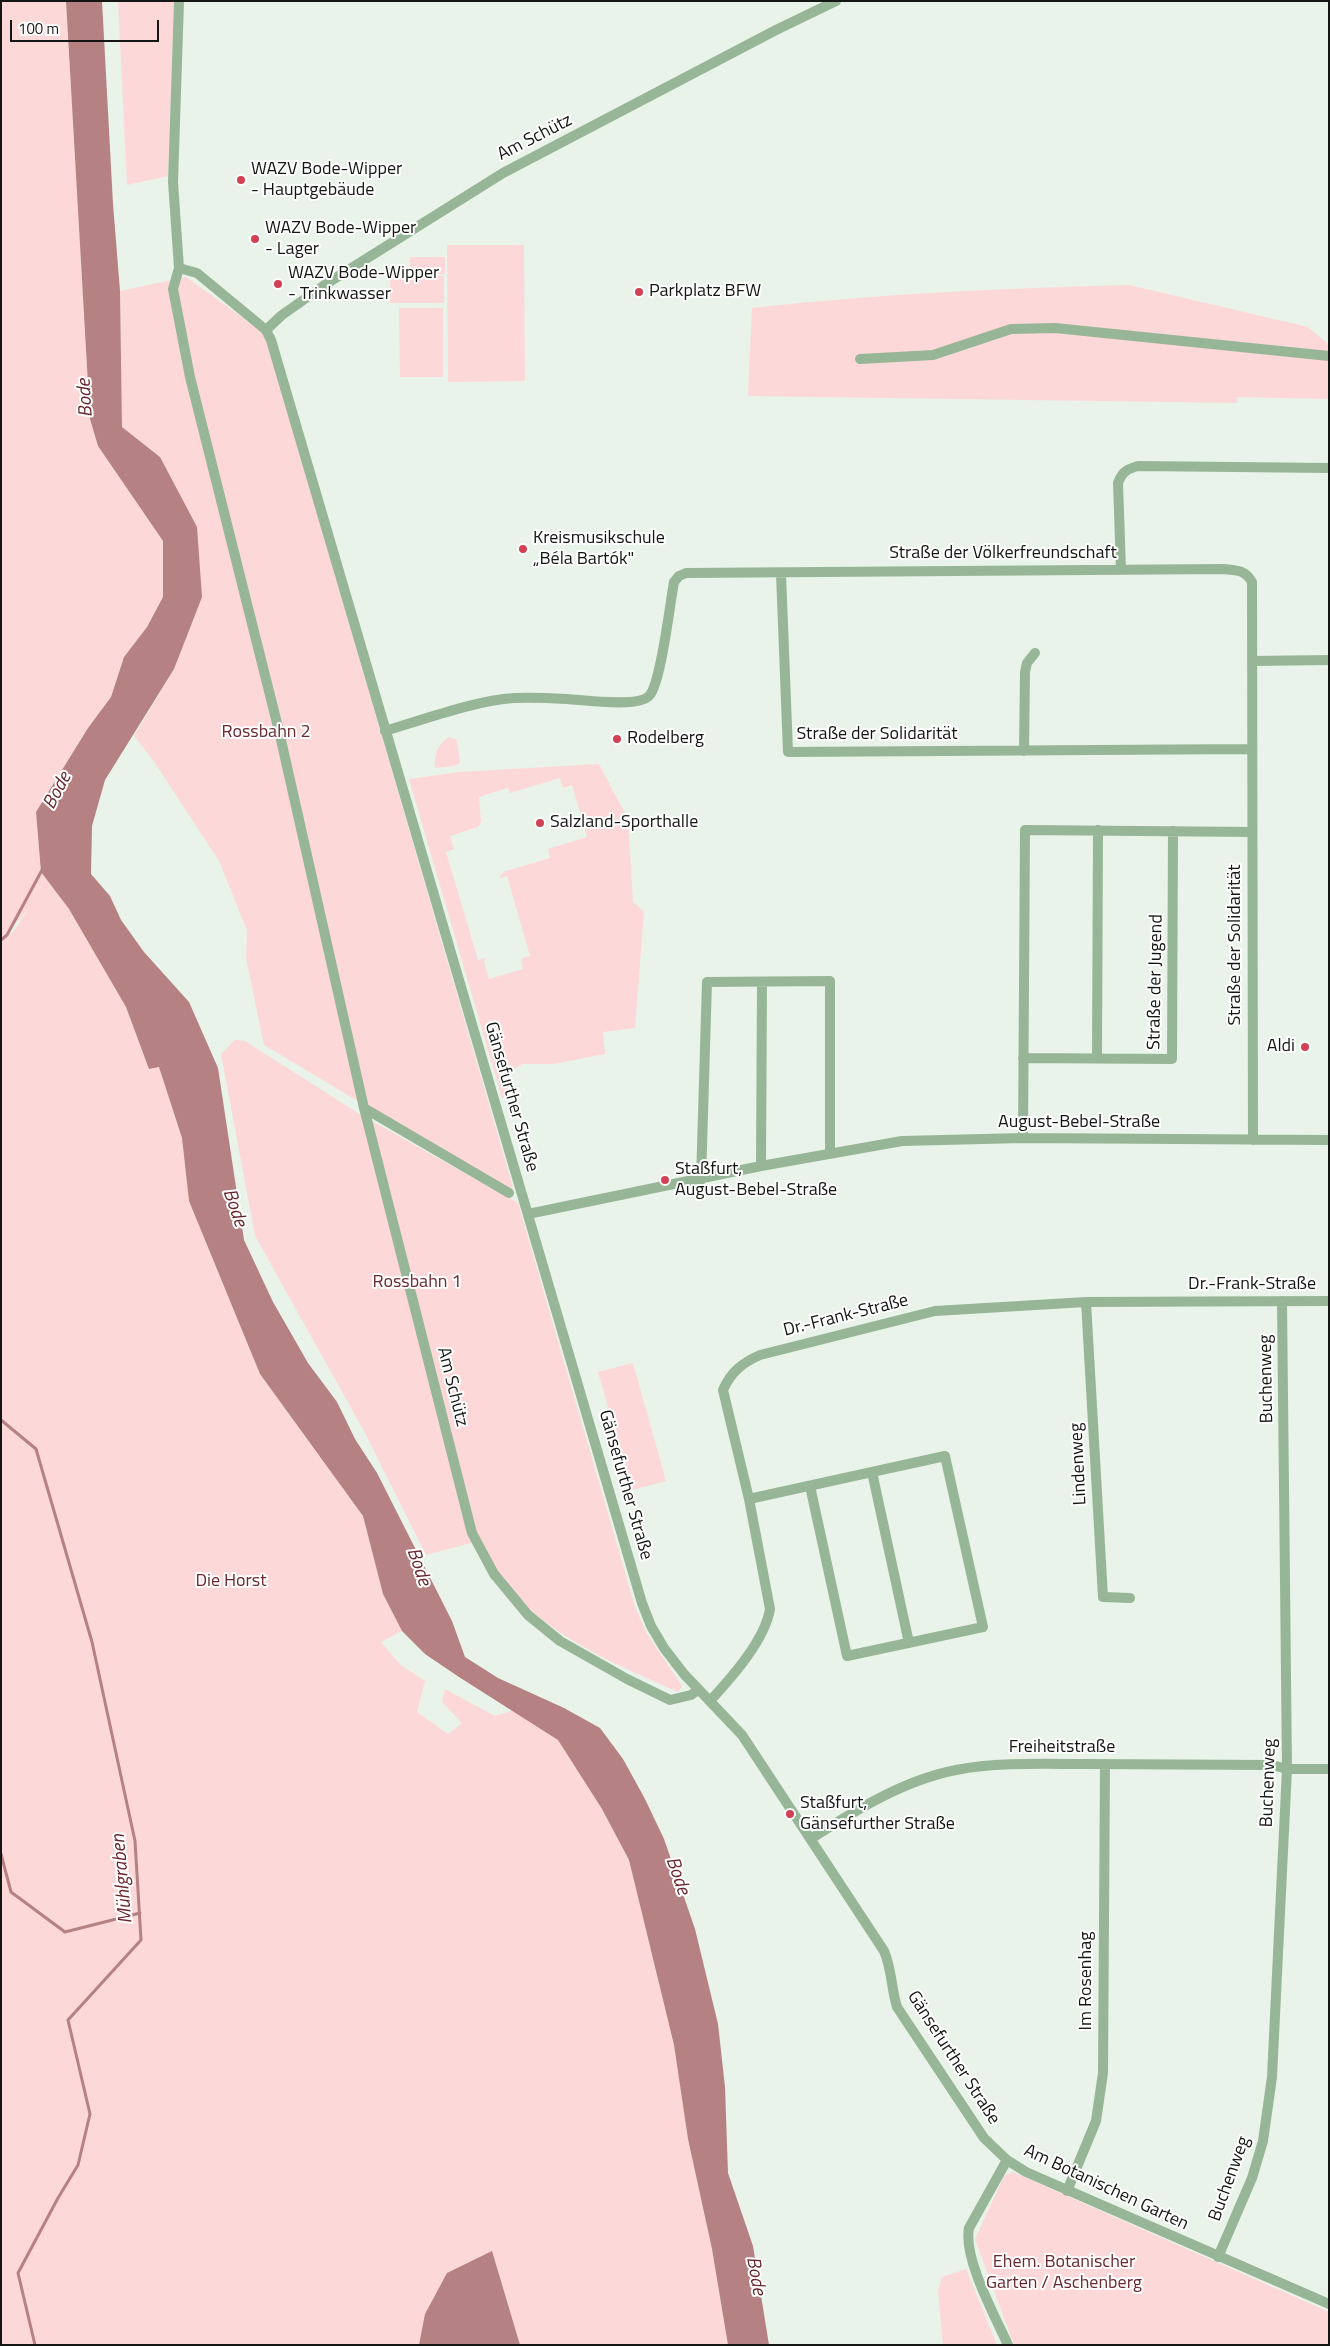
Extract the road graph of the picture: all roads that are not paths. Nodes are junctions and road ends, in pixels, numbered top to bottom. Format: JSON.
{"nodes":[{"id":1,"x":179,"y":1,"type":"edge"},
{"id":2,"x":836,"y":1,"type":"edge"},
{"id":3,"x":179,"y":268,"type":"junction"},
{"id":4,"x":266,"y":330,"type":"junction"},
{"id":5,"x":1329,"y":356,"type":"edge"},
{"id":6,"x":860,"y":359,"type":"dead end"},
{"id":7,"x":1329,"y":468,"type":"edge"},
{"id":8,"x":1224,"y":569,"type":"joint"},
{"id":9,"x":1121,"y":570,"type":"junction"},
{"id":10,"x":781,"y":574,"type":"junction"},
{"id":11,"x":1035,"y":653,"type":"dead end"},
{"id":12,"x":1329,"y":660,"type":"edge"},
{"id":13,"x":1252,"y":661,"type":"junction"},
{"id":14,"x":386,"y":731,"type":"junction"},
{"id":15,"x":1251,"y":749,"type":"junction"},
{"id":16,"x":1024,"y":751,"type":"junction"},
{"id":17,"x":1098,"y":830,"type":"junction"},
{"id":18,"x":1173,"y":831,"type":"junction"},
{"id":19,"x":1252,"y":832,"type":"junction"},
{"id":20,"x":762,"y":983,"type":"junction"},
{"id":21,"x":1023,"y":1058,"type":"junction"},
{"id":22,"x":1097,"y":1058,"type":"junction"},
{"id":23,"x":364,"y":1108,"type":"junction"},
{"id":24,"x":1023,"y":1138,"type":"junction"},
{"id":25,"x":1253,"y":1140,"type":"junction"},
{"id":26,"x":1329,"y":1140,"type":"edge"},
{"id":27,"x":830,"y":1154,"type":"junction"},
{"id":28,"x":760,"y":1166,"type":"junction"},
{"id":29,"x":701,"y":1180,"type":"junction"},
{"id":30,"x":509,"y":1193,"type":"dead end"},
{"id":31,"x":528,"y":1214,"type":"junction"},
{"id":32,"x":1282,"y":1301,"type":"junction"},
{"id":33,"x":1329,"y":1301,"type":"edge"},
{"id":34,"x":1086,"y":1302,"type":"junction"},
{"id":35,"x":872,"y":1472,"type":"junction"},
{"id":36,"x":810,"y":1486,"type":"junction"},
{"id":37,"x":749,"y":1499,"type":"junction"},
{"id":38,"x":1130,"y":1598,"type":"dead end"},
{"id":39,"x":909,"y":1643,"type":"junction"},
{"id":40,"x":698,"y":1690,"type":"junction"},
{"id":41,"x":710,"y":1701,"type":"junction"},
{"id":42,"x":1104,"y":1764,"type":"junction"},
{"id":43,"x":1287,"y":1768,"type":"junction"},
{"id":44,"x":1329,"y":1769,"type":"edge"},
{"id":45,"x":812,"y":1838,"type":"junction"},
{"id":46,"x":1007,"y":2160,"type":"junction"},
{"id":47,"x":1067,"y":2191,"type":"junction"},
{"id":48,"x":1218,"y":2257,"type":"junction"},
{"id":49,"x":1329,"y":2304,"type":"edge"},
{"id":50,"x":1008,"y":2345,"type":"edge"}],
"edges":[{"from":1,"to":3,"type":"street","name":"Am Schütz"},
{"from":2,"to":4,"type":"street","name":"Am Schütz"},
{"from":3,"to":4,"type":"street"},
{"from":3,"to":23,"type":"street","name":"Am Schütz"},
{"from":4,"to":14,"type":"street","name":"Gänsefurther Straße"},
{"from":5,"to":6,"type":"street"},
{"from":7,"to":9,"type":"street"},
{"from":8,"to":9,"type":"street","name":"Straße der Völkerfreundschaft"},
{"from":8,"to":13,"type":"street","name":"Straße der Solidarität"},
{"from":9,"to":10,"type":"street","name":"Straße der Völkerfreundschaft"},
{"from":10,"to":14,"type":"street"},
{"from":10,"to":16,"type":"street","name":"Straße der Solidarität"},
{"from":11,"to":16,"type":"street"},
{"from":12,"to":13,"type":"street"},
{"from":13,"to":15,"type":"street","name":"Straße der Solidarität"},
{"from":14,"to":31,"type":"street","name":"Gänsefurther Straße"},
{"from":15,"to":16,"type":"street","name":"Straße der Solidarität"},
{"from":15,"to":19,"type":"street","name":"Straße der Solidarität"},
{"from":17,"to":18,"type":"street"},
{"from":17,"to":21,"type":"street"},
{"from":17,"to":22,"type":"street"},
{"from":18,"to":19,"type":"street"},
{"from":18,"to":22,"type":"street","name":"Straße der Jugend"},
{"from":19,"to":25,"type":"street","name":"Straße der Solidarität"},
{"from":20,"to":27,"type":"street"},
{"from":20,"to":28,"type":"street"},
{"from":20,"to":29,"type":"street"},
{"from":21,"to":22,"type":"street","name":"Straße der Jugend"},
{"from":21,"to":24,"type":"street"},
{"from":23,"to":30,"type":"street"},
{"from":23,"to":40,"type":"street","name":"Am Schütz"},
{"from":24,"to":25,"type":"street","name":"August-Bebel-Straße"},
{"from":24,"to":27,"type":"street","name":"August-Bebel-Straße"},
{"from":25,"to":26,"type":"street","name":"August-Bebel-Straße"},
{"from":27,"to":28,"type":"street","name":"August-Bebel-Straße"},
{"from":28,"to":29,"type":"street","name":"August-Bebel-Straße"},
{"from":29,"to":31,"type":"street","name":"August-Bebel-Straße"},
{"from":31,"to":40,"type":"street","name":"Gänsefurther Straße"},
{"from":32,"to":33,"type":"street","name":"Dr.-Frank-Straße"},
{"from":32,"to":34,"type":"street","name":"Dr.-Frank-Straße"},
{"from":32,"to":43,"type":"street","name":"Buchenweg"},
{"from":34,"to":37,"type":"street","name":"Dr.-Frank-Straße"},
{"from":34,"to":38,"type":"street","name":"Lindenweg"},
{"from":35,"to":36,"type":"street"},
{"from":35,"to":39,"type":"street"},
{"from":35,"to":39,"type":"street"},
{"from":36,"to":37,"type":"street"},
{"from":36,"to":39,"type":"street"},
{"from":37,"to":41,"type":"street","name":"Dr.-Frank-Straße"},
{"from":40,"to":41,"type":"street","name":"Gänsefurther Straße"},
{"from":41,"to":45,"type":"street","name":"Gänsefurther Straße"},
{"from":42,"to":43,"type":"street","name":"Freiheitstraße"},
{"from":42,"to":45,"type":"street","name":"Freiheitstraße"},
{"from":42,"to":47,"type":"street","name":"Im Rosenhag"},
{"from":43,"to":44,"type":"street","name":"Freiheitstraße"},
{"from":43,"to":48,"type":"street","name":"Buchenweg"},
{"from":45,"to":46,"type":"street","name":"Gänsefurther Straße"},
{"from":46,"to":47,"type":"street","name":"Am Botanischen Garten"},
{"from":46,"to":50,"type":"street"},
{"from":47,"to":48,"type":"street","name":"Am Botanischen Garten"},
{"from":48,"to":49,"type":"street","name":"Am Botanischen Garten"}]}
